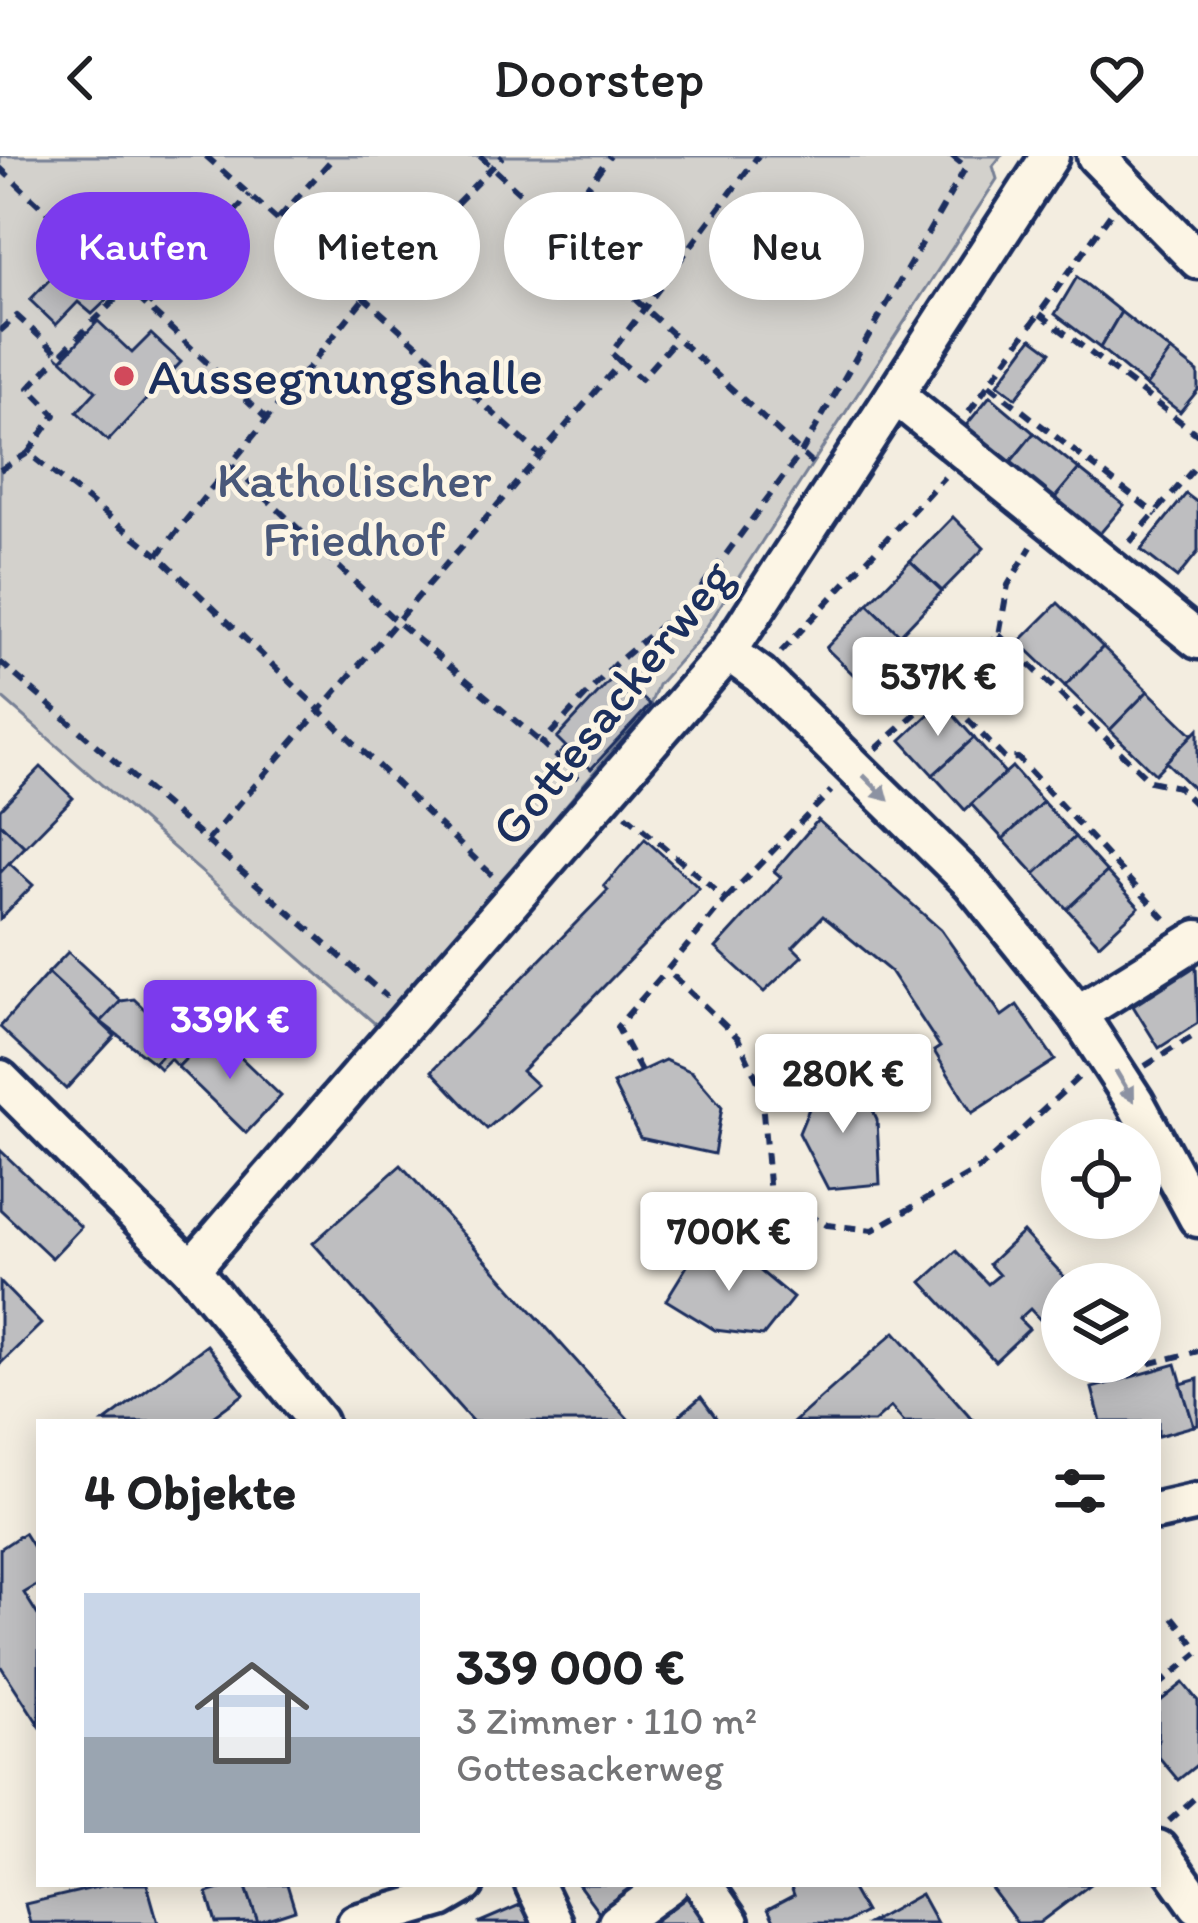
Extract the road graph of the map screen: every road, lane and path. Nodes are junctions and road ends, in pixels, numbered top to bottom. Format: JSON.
{"nodes":[{"id":1,"x":206,"y":156,"type":"edge"},
{"id":2,"x":335,"y":156,"type":"edge"},
{"id":3,"x":480,"y":156,"type":"edge"},
{"id":4,"x":503,"y":156,"type":"edge"},
{"id":5,"x":610,"y":156,"type":"edge"},
{"id":6,"x":758,"y":156,"type":"edge"},
{"id":7,"x":952,"y":156,"type":"edge"},
{"id":8,"x":1050,"y":156,"type":"edge"},
{"id":9,"x":1096,"y":156,"type":"edge"},
{"id":10,"x":0,"y":168,"type":"edge"},
{"id":11,"x":493,"y":169,"type":"junction"},
{"id":12,"x":1130,"y":185,"type":"junction"},
{"id":13,"x":247,"y":192,"type":"edge"},
{"id":14,"x":302,"y":192,"type":"edge"},
{"id":15,"x":470,"y":192,"type":"edge"},
{"id":16,"x":519,"y":192,"type":"edge"},
{"id":17,"x":583,"y":192,"type":"edge"},
{"id":18,"x":250,"y":195,"type":"edge"},
{"id":19,"x":36,"y":201,"type":"edge"},
{"id":20,"x":274,"y":215,"type":"edge"},
{"id":21,"x":1198,"y":260,"type":"edge"},
{"id":22,"x":115,"y":300,"type":"edge"},
{"id":23,"x":142,"y":300,"type":"edge"},
{"id":24,"x":153,"y":300,"type":"edge"},
{"id":25,"x":362,"y":300,"type":"edge"},
{"id":26,"x":366,"y":300,"type":"edge"},
{"id":27,"x":635,"y":300,"type":"edge"},
{"id":28,"x":148,"y":305,"type":"junction"},
{"id":29,"x":646,"y":311,"type":"junction"},
{"id":30,"x":1040,"y":314,"type":"junction"},
{"id":31,"x":0,"y":331,"type":"edge"},
{"id":32,"x":677,"y":338,"type":"junction"},
{"id":33,"x":60,"y":355,"type":"junction"},
{"id":34,"x":621,"y":362,"type":"junction"},
{"id":35,"x":989,"y":385,"type":"junction"},
{"id":36,"x":895,"y":395,"type":"junction"},
{"id":37,"x":267,"y":419,"type":"junction"},
{"id":38,"x":1198,"y":435,"type":"edge"},
{"id":39,"x":957,"y":446,"type":"junction"},
{"id":40,"x":28,"y":453,"type":"junction"},
{"id":41,"x":801,"y":453,"type":"junction"},
{"id":42,"x":540,"y":455,"type":"junction"},
{"id":43,"x":813,"y":464,"type":"dead end"},
{"id":44,"x":1198,"y":464,"type":"edge"},
{"id":45,"x":231,"y":465,"type":"junction"},
{"id":46,"x":0,"y":470,"type":"edge"},
{"id":47,"x":1157,"y":514,"type":"junction"},
{"id":48,"x":1053,"y":524,"type":"junction"},
{"id":49,"x":158,"y":555,"type":"junction"},
{"id":50,"x":1109,"y":568,"type":"junction"},
{"id":51,"x":397,"y":622,"type":"junction"},
{"id":52,"x":999,"y":635,"type":"junction"},
{"id":53,"x":1198,"y":640,"type":"edge"},
{"id":54,"x":728,"y":652,"type":"junction"},
{"id":55,"x":0,"y":662,"type":"edge"},
{"id":56,"x":760,"y":675,"type":"junction"},
{"id":57,"x":941,"y":691,"type":"junction"},
{"id":58,"x":319,"y":711,"type":"junction"},
{"id":59,"x":542,"y":743,"type":"junction"},
{"id":60,"x":855,"y":767,"type":"junction"},
{"id":61,"x":593,"y":789,"type":"junction"},
{"id":62,"x":1198,"y":807,"type":"edge"},
{"id":63,"x":207,"y":841,"type":"junction"},
{"id":64,"x":492,"y":875,"type":"dead end"},
{"id":65,"x":726,"y":899,"type":"junction"},
{"id":66,"x":1193,"y":942,"type":"edge"},
{"id":67,"x":667,"y":970,"type":"junction"},
{"id":68,"x":391,"y":1000,"type":"dead end"},
{"id":69,"x":1078,"y":1014,"type":"junction"},
{"id":70,"x":1194,"y":1032,"type":"edge"},
{"id":71,"x":1114,"y":1067,"type":"junction"},
{"id":72,"x":641,"y":1071,"type":"dead end"},
{"id":73,"x":0,"y":1079,"type":"edge"},
{"id":74,"x":760,"y":1088,"type":"junction"},
{"id":75,"x":811,"y":1104,"type":"dead end"},
{"id":76,"x":770,"y":1196,"type":"junction"},
{"id":77,"x":1198,"y":1218,"type":"edge"},
{"id":78,"x":716,"y":1251,"type":"dead end"},
{"id":79,"x":190,"y":1269,"type":"junction"},
{"id":80,"x":1198,"y":1352,"type":"edge"},
{"id":81,"x":1161,"y":1361,"type":"edge"},
{"id":82,"x":315,"y":1419,"type":"edge"},
{"id":83,"x":1198,"y":1502,"type":"edge"},
{"id":84,"x":1161,"y":1510,"type":"edge"},
{"id":85,"x":1172,"y":1617,"type":"dead end"},
{"id":86,"x":1198,"y":1651,"type":"edge"},
{"id":87,"x":1161,"y":1682,"type":"edge"},
{"id":88,"x":1198,"y":1796,"type":"edge"},
{"id":89,"x":1161,"y":1827,"type":"edge"},
{"id":90,"x":1161,"y":1853,"type":"edge"},
{"id":91,"x":460,"y":1887,"type":"edge"},
{"id":92,"x":535,"y":1887,"type":"edge"},
{"id":93,"x":666,"y":1887,"type":"edge"},
{"id":94,"x":705,"y":1887,"type":"edge"},
{"id":95,"x":1198,"y":1904,"type":"edge"},
{"id":96,"x":356,"y":1923,"type":"edge"},
{"id":97,"x":553,"y":1923,"type":"edge"},
{"id":98,"x":617,"y":1923,"type":"edge"},
{"id":99,"x":730,"y":1923,"type":"edge"}],
"edges":[{"from":1,"to":13,"type":"path"},
{"from":2,"to":14,"type":"path"},
{"from":3,"to":11,"type":"path"},
{"from":4,"to":11,"type":"path"},
{"from":5,"to":17,"type":"path"},
{"from":6,"to":29,"type":"path"},
{"from":7,"to":41,"type":"path"},
{"from":8,"to":36,"type":"street","name":"Gottesackerweg"},
{"from":9,"to":12,"type":"street"},
{"from":10,"to":19,"type":"path"},
{"from":11,"to":15,"type":"path"},
{"from":11,"to":16,"type":"path"},
{"from":12,"to":21,"type":"street"},
{"from":12,"to":30,"type":"path"},
{"from":18,"to":20,"type":"path"},
{"from":22,"to":33,"type":"path"},
{"from":23,"to":28,"type":"path"},
{"from":24,"to":28,"type":"path"},
{"from":25,"to":37,"type":"path"},
{"from":26,"to":42,"type":"path"},
{"from":27,"to":29,"type":"path"},
{"from":28,"to":37,"type":"path"},
{"from":29,"to":32,"type":"path"},
{"from":29,"to":34,"type":"path"},
{"from":30,"to":35,"type":"path"},
{"from":30,"to":38,"type":"path"},
{"from":31,"to":33,"type":"path"},
{"from":32,"to":34,"type":"path"},
{"from":32,"to":41,"type":"path"},
{"from":33,"to":40,"type":"path"},
{"from":34,"to":42,"type":"path"},
{"from":35,"to":39,"type":"path"},
{"from":35,"to":47,"type":"path"},
{"from":36,"to":39,"type":"street"},
{"from":36,"to":54,"type":"street","name":"Gottesackerweg"},
{"from":37,"to":45,"type":"path"},
{"from":39,"to":48,"type":"street"},
{"from":39,"to":56,"type":"path"},
{"from":40,"to":46,"type":"path"},
{"from":40,"to":49,"type":"path"},
{"from":41,"to":43,"type":"path"},
{"from":41,"to":59,"type":"path"},
{"from":42,"to":51,"type":"path"},
{"from":44,"to":47,"type":"path"},
{"from":45,"to":49,"type":"path"},
{"from":45,"to":51,"type":"path"},
{"from":47,"to":50,"type":"path"},
{"from":48,"to":50,"type":"street"},
{"from":48,"to":52,"type":"path"},
{"from":49,"to":58,"type":"path"},
{"from":50,"to":53,"type":"street"},
{"from":51,"to":58,"type":"path"},
{"from":51,"to":59,"type":"path"},
{"from":52,"to":57,"type":"path"},
{"from":52,"to":62,"type":"path"},
{"from":54,"to":56,"type":"street"},
{"from":54,"to":61,"type":"street","name":"Gottesackerweg"},
{"from":55,"to":63,"type":"path"},
{"from":56,"to":60,"type":"street"},
{"from":57,"to":60,"type":"path"},
{"from":57,"to":66,"type":"path"},
{"from":58,"to":63,"type":"path"},
{"from":58,"to":64,"type":"path"},
{"from":59,"to":61,"type":"path"},
{"from":60,"to":65,"type":"path"},
{"from":60,"to":69,"type":"street","one_way":true},
{"from":61,"to":65,"type":"path"},
{"from":61,"to":79,"type":"street","name":"Gottesackerweg"},
{"from":63,"to":68,"type":"path"},
{"from":65,"to":67,"type":"path"},
{"from":66,"to":69,"type":"street"},
{"from":67,"to":72,"type":"path"},
{"from":67,"to":74,"type":"path"},
{"from":69,"to":71,"type":"street"},
{"from":70,"to":71,"type":"path"},
{"from":71,"to":76,"type":"path"},
{"from":71,"to":77,"type":"street","one_way":true},
{"from":73,"to":79,"type":"street"},
{"from":74,"to":75,"type":"path"},
{"from":74,"to":76,"type":"path"},
{"from":76,"to":78,"type":"path"},
{"from":79,"to":82,"type":"street"},
{"from":80,"to":81,"type":"path"},
{"from":83,"to":84,"type":"street"},
{"from":85,"to":86,"type":"path"},
{"from":86,"to":87,"type":"path"},
{"from":88,"to":89,"type":"path"},
{"from":90,"to":95,"type":"street"},
{"from":91,"to":96,"type":"street"},
{"from":92,"to":97,"type":"street"},
{"from":93,"to":98,"type":"street"},
{"from":94,"to":99,"type":"street"}]}
